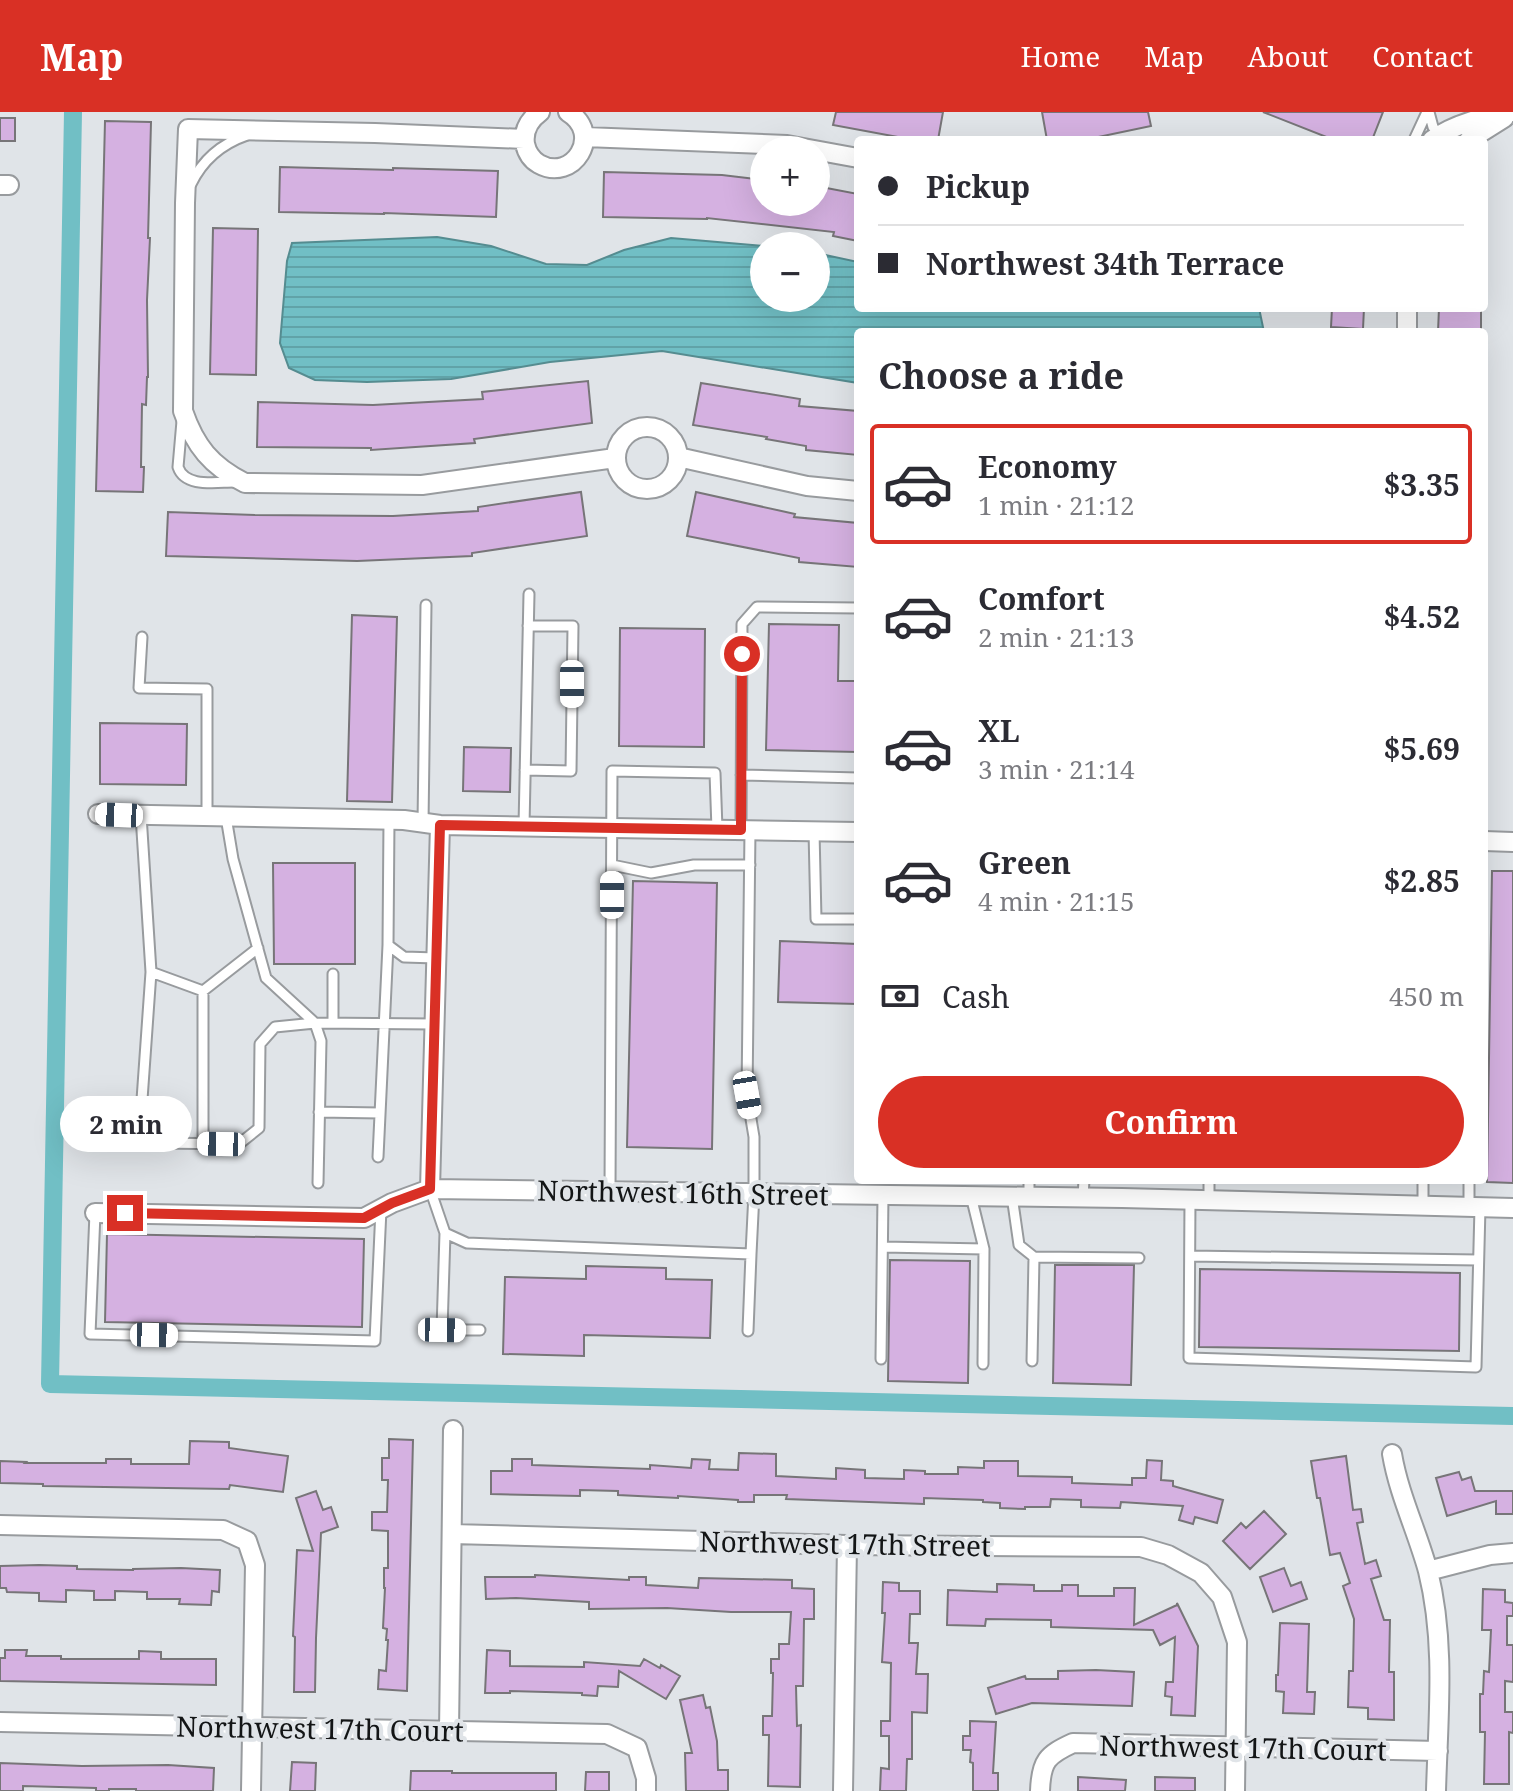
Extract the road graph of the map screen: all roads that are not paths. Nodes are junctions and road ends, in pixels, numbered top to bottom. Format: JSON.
{"nodes":[{"id":1,"x":540,"y":112,"type":"edge"},
{"id":2,"x":568,"y":112,"type":"edge"},
{"id":3,"x":1428,"y":112,"type":"edge"},
{"id":4,"x":1513,"y":112,"type":"edge"},
{"id":5,"x":262,"y":131,"type":"junction"},
{"id":6,"x":1416,"y":136,"type":"edge"},
{"id":7,"x":1437,"y":136,"type":"edge"},
{"id":8,"x":1442,"y":136,"type":"edge"},
{"id":9,"x":1475,"y":136,"type":"edge"},
{"id":10,"x":585,"y":137,"type":"junction"},
{"id":11,"x":524,"y":139,"type":"junction"},
{"id":12,"x":854,"y":157,"type":"edge"},
{"id":13,"x":185,"y":203,"type":"junction"},
{"id":14,"x":183,"y":411,"type":"junction"},
{"id":15,"x":678,"y":457,"type":"junction"},
{"id":16,"x":615,"y":458,"type":"junction"},
{"id":17,"x":245,"y":483,"type":"junction"},
{"id":18,"x":854,"y":491,"type":"edge"},
{"id":19,"x":529,"y":594,"type":"dead end"},
{"id":20,"x":426,"y":605,"type":"dead end"},
{"id":21,"x":854,"y":608,"type":"edge"},
{"id":22,"x":528,"y":626,"type":"junction"},
{"id":23,"x":142,"y":637,"type":"dead end"},
{"id":24,"x":525,"y":770,"type":"junction"},
{"id":25,"x":741,"y":775,"type":"junction"},
{"id":26,"x":854,"y":778,"type":"edge"},
{"id":27,"x":98,"y":814,"type":"dead end"},
{"id":28,"x":141,"y":815,"type":"junction"},
{"id":29,"x":216,"y":817,"type":"junction"},
{"id":30,"x":389,"y":820,"type":"junction"},
{"id":31,"x":432,"y":824,"type":"junction"},
{"id":32,"x":524,"y":826,"type":"junction"},
{"id":33,"x":612,"y":828,"type":"junction"},
{"id":34,"x":717,"y":829,"type":"junction"},
{"id":35,"x":746,"y":830,"type":"junction"},
{"id":36,"x":814,"y":831,"type":"junction"},
{"id":37,"x":854,"y":832,"type":"edge"},
{"id":38,"x":1488,"y":841,"type":"edge"},
{"id":39,"x":1513,"y":842,"type":"edge"},
{"id":40,"x":612,"y":865,"type":"junction"},
{"id":41,"x":750,"y":865,"type":"junction"},
{"id":42,"x":854,"y":919,"type":"edge"},
{"id":43,"x":388,"y":945,"type":"junction"},
{"id":44,"x":258,"y":948,"type":"junction"},
{"id":45,"x":436,"y":958,"type":"junction"},
{"id":46,"x":151,"y":972,"type":"junction"},
{"id":47,"x":333,"y":974,"type":"dead end"},
{"id":48,"x":203,"y":991,"type":"junction"},
{"id":49,"x":315,"y":1023,"type":"junction"},
{"id":50,"x":333,"y":1023,"type":"junction"},
{"id":51,"x":384,"y":1024,"type":"junction"},
{"id":52,"x":434,"y":1024,"type":"junction"},
{"id":53,"x":319,"y":1112,"type":"junction"},
{"id":54,"x":380,"y":1113,"type":"junction"},
{"id":55,"x":203,"y":1143,"type":"junction"},
{"id":56,"x":378,"y":1157,"type":"dead end"},
{"id":57,"x":318,"y":1183,"type":"dead end"},
{"id":58,"x":1209,"y":1184,"type":"edge"},
{"id":59,"x":1423,"y":1184,"type":"edge"},
{"id":60,"x":1470,"y":1184,"type":"edge"},
{"id":61,"x":934,"y":1188,"type":"edge"},
{"id":62,"x":430,"y":1189,"type":"junction"},
{"id":63,"x":1083,"y":1189,"type":"edge"},
{"id":64,"x":610,"y":1191,"type":"junction"},
{"id":65,"x":1023,"y":1191,"type":"edge"},
{"id":66,"x":754,"y":1193,"type":"junction"},
{"id":67,"x":883,"y":1195,"type":"junction"},
{"id":68,"x":971,"y":1196,"type":"junction"},
{"id":69,"x":1190,"y":1200,"type":"junction"},
{"id":70,"x":1209,"y":1200,"type":"junction"},
{"id":71,"x":1423,"y":1206,"type":"junction"},
{"id":72,"x":1474,"y":1207,"type":"junction"},
{"id":73,"x":1513,"y":1208,"type":"edge"},
{"id":74,"x":381,"y":1209,"type":"junction"},
{"id":75,"x":95,"y":1213,"type":"joint"},
{"id":76,"x":445,"y":1233,"type":"junction"},
{"id":77,"x":883,"y":1247,"type":"junction"},
{"id":78,"x":984,"y":1249,"type":"junction"},
{"id":79,"x":751,"y":1254,"type":"junction"},
{"id":80,"x":1190,"y":1256,"type":"junction"},
{"id":81,"x":1034,"y":1257,"type":"junction"},
{"id":82,"x":1139,"y":1258,"type":"dead end"},
{"id":83,"x":1478,"y":1260,"type":"junction"},
{"id":84,"x":480,"y":1330,"type":"dead end"},
{"id":85,"x":748,"y":1331,"type":"dead end"},
{"id":86,"x":881,"y":1359,"type":"dead end"},
{"id":87,"x":1032,"y":1361,"type":"dead end"},
{"id":88,"x":983,"y":1364,"type":"dead end"},
{"id":89,"x":453,"y":1430,"type":"dead end"},
{"id":90,"x":1392,"y":1454,"type":"dead end"},
{"id":91,"x":0,"y":1525,"type":"edge"},
{"id":92,"x":452,"y":1534,"type":"junction"},
{"id":93,"x":847,"y":1545,"type":"junction"},
{"id":94,"x":1513,"y":1553,"type":"edge"},
{"id":95,"x":1428,"y":1571,"type":"junction"},
{"id":96,"x":0,"y":1722,"type":"edge"},
{"id":97,"x":252,"y":1727,"type":"junction"},
{"id":98,"x":449,"y":1731,"type":"junction"},
{"id":99,"x":1236,"y":1746,"type":"junction"},
{"id":100,"x":1438,"y":1751,"type":"junction"},
{"id":101,"x":251,"y":1791,"type":"edge"},
{"id":102,"x":646,"y":1791,"type":"edge"},
{"id":103,"x":843,"y":1791,"type":"edge"},
{"id":104,"x":1040,"y":1791,"type":"edge"},
{"id":105,"x":1235,"y":1791,"type":"edge"},
{"id":106,"x":1436,"y":1791,"type":"edge"}],
"edges":[{"from":1,"to":11,"type":"street"},
{"from":2,"to":10,"type":"street"},
{"from":3,"to":6,"type":"lane"},
{"from":3,"to":7,"type":"lane"},
{"from":4,"to":8,"type":"street"},
{"from":4,"to":9,"type":"street"},
{"from":5,"to":11,"type":"street"},
{"from":5,"to":13,"type":"lane"},
{"from":5,"to":13,"type":"street"},
{"from":10,"to":11,"type":"street"},
{"from":10,"to":12,"type":"street"},
{"from":13,"to":14,"type":"street"},
{"from":14,"to":17,"type":"street"},
{"from":14,"to":17,"type":"lane"},
{"from":15,"to":16,"type":"street"},
{"from":15,"to":16,"type":"street"},
{"from":15,"to":18,"type":"street"},
{"from":16,"to":17,"type":"street"},
{"from":19,"to":22,"type":"lane"},
{"from":20,"to":31,"type":"lane"},
{"from":21,"to":25,"type":"lane"},
{"from":22,"to":24,"type":"lane"},
{"from":22,"to":24,"type":"lane"},
{"from":23,"to":29,"type":"lane"},
{"from":24,"to":32,"type":"lane"},
{"from":25,"to":26,"type":"lane"},
{"from":25,"to":35,"type":"lane"},
{"from":27,"to":28,"type":"street"},
{"from":28,"to":29,"type":"street"},
{"from":28,"to":46,"type":"lane"},
{"from":29,"to":30,"type":"street"},
{"from":29,"to":44,"type":"lane"},
{"from":30,"to":31,"type":"street"},
{"from":30,"to":43,"type":"lane"},
{"from":31,"to":32,"type":"street"},
{"from":31,"to":45,"type":"street"},
{"from":32,"to":33,"type":"street"},
{"from":33,"to":34,"type":"street"},
{"from":33,"to":34,"type":"lane"},
{"from":33,"to":40,"type":"lane"},
{"from":34,"to":35,"type":"street"},
{"from":35,"to":36,"type":"street"},
{"from":35,"to":41,"type":"lane"},
{"from":36,"to":37,"type":"street"},
{"from":36,"to":42,"type":"lane"},
{"from":38,"to":39,"type":"street"},
{"from":40,"to":41,"type":"lane"},
{"from":40,"to":64,"type":"lane"},
{"from":41,"to":66,"type":"lane"},
{"from":43,"to":45,"type":"lane"},
{"from":43,"to":51,"type":"lane"},
{"from":44,"to":48,"type":"lane"},
{"from":44,"to":49,"type":"lane"},
{"from":45,"to":52,"type":"street"},
{"from":46,"to":48,"type":"lane"},
{"from":46,"to":55,"type":"lane"},
{"from":47,"to":50,"type":"lane"},
{"from":48,"to":55,"type":"lane"},
{"from":49,"to":50,"type":"lane"},
{"from":49,"to":53,"type":"lane"},
{"from":49,"to":55,"type":"lane"},
{"from":50,"to":51,"type":"lane"},
{"from":51,"to":52,"type":"lane"},
{"from":51,"to":54,"type":"lane"},
{"from":52,"to":62,"type":"street"},
{"from":53,"to":54,"type":"lane"},
{"from":53,"to":57,"type":"lane"},
{"from":54,"to":56,"type":"lane"},
{"from":58,"to":70,"type":"lane"},
{"from":59,"to":71,"type":"lane"},
{"from":60,"to":72,"type":"lane"},
{"from":61,"to":67,"type":"street","name":"Northwest 16th Street"},
{"from":61,"to":68,"type":"street","name":"Northwest 16th Street"},
{"from":62,"to":64,"type":"street","name":"Northwest 16th Street"},
{"from":62,"to":74,"type":"street"},
{"from":62,"to":76,"type":"lane"},
{"from":63,"to":65,"type":"street","name":"Northwest 16th Street"},
{"from":63,"to":69,"type":"street","name":"Northwest 16th Street"},
{"from":64,"to":66,"type":"street","name":"Northwest 16th Street"},
{"from":65,"to":68,"type":"street","name":"Northwest 16th Street"},
{"from":65,"to":81,"type":"lane"},
{"from":66,"to":67,"type":"street","name":"Northwest 16th Street"},
{"from":66,"to":79,"type":"lane"},
{"from":67,"to":77,"type":"lane"},
{"from":68,"to":78,"type":"lane"},
{"from":69,"to":70,"type":"street","name":"Northwest 16th Street"},
{"from":69,"to":80,"type":"lane"},
{"from":70,"to":71,"type":"street","name":"Northwest 16th Street"},
{"from":71,"to":72,"type":"street","name":"Northwest 16th Street"},
{"from":72,"to":73,"type":"street","name":"Northwest 16th Street"},
{"from":72,"to":83,"type":"lane"},
{"from":74,"to":75,"type":"street"},
{"from":74,"to":75,"type":"lane"},
{"from":76,"to":79,"type":"lane"},
{"from":76,"to":84,"type":"lane"},
{"from":77,"to":78,"type":"lane"},
{"from":77,"to":86,"type":"lane"},
{"from":78,"to":88,"type":"lane"},
{"from":79,"to":85,"type":"lane"},
{"from":80,"to":83,"type":"lane"},
{"from":80,"to":83,"type":"lane"},
{"from":81,"to":82,"type":"lane"},
{"from":81,"to":87,"type":"lane"},
{"from":89,"to":92,"type":"street"},
{"from":90,"to":95,"type":"street"},
{"from":91,"to":97,"type":"street"},
{"from":92,"to":93,"type":"street","name":"Northwest 17th Street"},
{"from":92,"to":98,"type":"street"},
{"from":93,"to":99,"type":"street","name":"Northwest 17th Street"},
{"from":93,"to":103,"type":"street"},
{"from":94,"to":95,"type":"street"},
{"from":95,"to":100,"type":"street"},
{"from":96,"to":97,"type":"street","name":"Northwest 17th Court"},
{"from":97,"to":98,"type":"street","name":"Northwest 17th Court"},
{"from":97,"to":101,"type":"street"},
{"from":98,"to":102,"type":"street","name":"Northwest 17th Court"},
{"from":99,"to":100,"type":"street","name":"Northwest 17th Court"},
{"from":99,"to":104,"type":"street","name":"Northwest 17th Court"},
{"from":99,"to":105,"type":"street"},
{"from":100,"to":106,"type":"street"}]}
